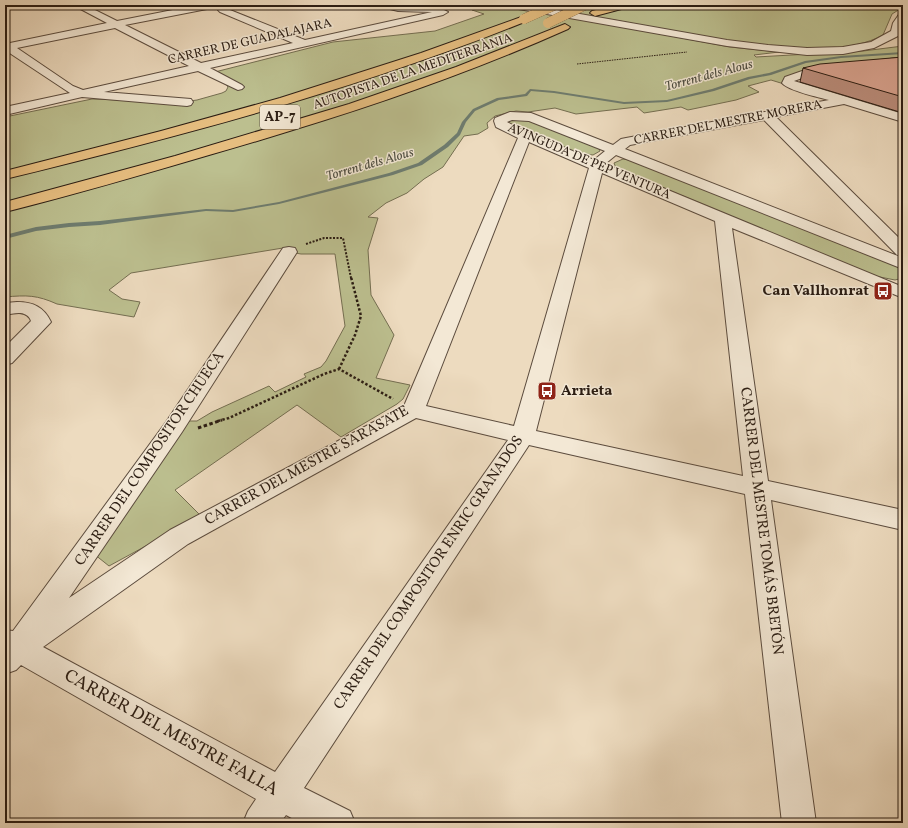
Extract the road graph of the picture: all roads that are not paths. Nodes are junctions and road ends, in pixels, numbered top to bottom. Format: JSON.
{"nodes":[{"id":1,"x":78,"y":5,"type":"edge"},
{"id":2,"x":212,"y":5,"type":"edge"},
{"id":3,"x":217,"y":5,"type":"edge"},
{"id":4,"x":307,"y":5,"type":"edge"},
{"id":5,"x":380,"y":5,"type":"edge"},
{"id":6,"x":384,"y":5,"type":"edge"},
{"id":7,"x":530,"y":5,"type":"edge"},
{"id":8,"x":555,"y":5,"type":"edge"},
{"id":9,"x":585,"y":5,"type":"edge"},
{"id":10,"x":626,"y":5,"type":"edge"},
{"id":11,"x":228,"y":7,"type":"junction"},
{"id":12,"x":242,"y":7,"type":"dead end"},
{"id":13,"x":605,"y":9,"type":"edge"},
{"id":14,"x":510,"y":10,"type":"edge"},
{"id":15,"x":903,"y":15,"type":"edge"},
{"id":16,"x":116,"y":24,"type":"junction"},
{"id":17,"x":305,"y":44,"type":"junction"},
{"id":18,"x":6,"y":45,"type":"edge"},
{"id":19,"x":201,"y":67,"type":"junction"},
{"id":20,"x":844,"y":70,"type":"edge"},
{"id":21,"x":238,"y":87,"type":"dead end"},
{"id":22,"x":83,"y":94,"type":"junction"},
{"id":23,"x":843,"y":101,"type":"junction"},
{"id":24,"x":187,"y":102,"type":"dead end"},
{"id":25,"x":5,"y":112,"type":"edge"},
{"id":26,"x":296,"y":112,"type":"dead end"},
{"id":27,"x":767,"y":116,"type":"junction"},
{"id":28,"x":903,"y":118,"type":"edge"},
{"id":29,"x":117,"y":135,"type":"dead end"},
{"id":30,"x":526,"y":136,"type":"junction"},
{"id":31,"x":615,"y":150,"type":"junction"},
{"id":32,"x":597,"y":166,"type":"junction"},
{"id":33,"x":5,"y":175,"type":"edge"},
{"id":34,"x":5,"y":207,"type":"edge"},
{"id":35,"x":724,"y":219,"type":"junction"},
{"id":36,"x":903,"y":251,"type":"edge"},
{"id":37,"x":289,"y":252,"type":"road end"},
{"id":38,"x":903,"y":264,"type":"edge"},
{"id":39,"x":903,"y":292,"type":"edge"},
{"id":40,"x":5,"y":309,"type":"edge"},
{"id":41,"x":5,"y":360,"type":"edge"},
{"id":42,"x":412,"y":410,"type":"junction"},
{"id":43,"x":523,"y":436,"type":"junction"},
{"id":44,"x":757,"y":488,"type":"junction"},
{"id":45,"x":903,"y":520,"type":"edge"},
{"id":46,"x":9,"y":650,"type":"edge"},
{"id":47,"x":280,"y":794,"type":"junction"},
{"id":48,"x":260,"y":823,"type":"edge"},
{"id":49,"x":338,"y":823,"type":"edge"},
{"id":50,"x":799,"y":823,"type":"edge"}],
"edges":[{"from":1,"to":16,"type":"street"},
{"from":2,"to":16,"type":"street"},
{"from":3,"to":11,"type":"street"},
{"from":4,"to":5,"type":"street"},
{"from":6,"to":17,"type":"street","name":"CARRER DE GUADALAJARA"},
{"from":7,"to":14,"type":"highway"},
{"from":8,"to":33,"type":"highway","name":"AUTOPISTA DE LA MEDITERRÀNIA","number":"AP-7","bridge":true},
{"from":9,"to":26,"type":"highway","name":"AUTOPISTA DE LA MEDITERRÀNIA","number":"AP-7","bridge":true},
{"from":10,"to":13,"type":"highway"},
{"from":11,"to":12,"type":"street"},
{"from":11,"to":17,"type":"street"},
{"from":13,"to":34,"type":"highway"},
{"from":14,"to":15,"type":"street"},
{"from":14,"to":29,"type":"highway"},
{"from":16,"to":18,"type":"street"},
{"from":16,"to":19,"type":"street"},
{"from":17,"to":19,"type":"street","name":"CARRER DE GUADALAJARA"},
{"from":18,"to":22,"type":"street"},
{"from":19,"to":21,"type":"street"},
{"from":19,"to":22,"type":"street","name":"CARRER DE GUADALAJARA"},
{"from":20,"to":23,"type":"street"},
{"from":22,"to":24,"type":"street"},
{"from":22,"to":25,"type":"street","name":"CARRER DE GUADALAJARA"},
{"from":23,"to":27,"type":"street","name":"CARRER DEL MESTRE MORERA"},
{"from":23,"to":28,"type":"street"},
{"from":27,"to":31,"type":"street","name":"CARRER DEL MESTRE MORERA"},
{"from":27,"to":36,"type":"street"},
{"from":30,"to":31,"type":"street","name":"AVINGUDA DE PEP VENTURA"},
{"from":30,"to":32,"type":"street","name":"AVINGUDA DE PEP VENTURA"},
{"from":30,"to":42,"type":"street","name":"CARRER DEL MESTRE SARASATE"},
{"from":31,"to":32,"type":"street","name":"CARRER DEL MESTRE MORERA"},
{"from":31,"to":38,"type":"street","name":"AVINGUDA DE PEP VENTURA"},
{"from":32,"to":35,"type":"street","name":"AVINGUDA DE PEP VENTURA"},
{"from":32,"to":43,"type":"street","name":"CARRER DEL COMPOSITOR ENRIC GRANADOS"},
{"from":35,"to":39,"type":"street","name":"AVINGUDA DE PEP VENTURA"},
{"from":35,"to":44,"type":"street","name":"CARRER DEL MESTRE TOMÁS BRETÓN"},
{"from":37,"to":46,"type":"street","name":"CARRER DEL COMPOSITOR CHUECA"},
{"from":40,"to":41,"type":"street"},
{"from":42,"to":43,"type":"street"},
{"from":42,"to":46,"type":"street","name":"CARRER DEL MESTRE SARASATE"},
{"from":43,"to":44,"type":"street"},
{"from":43,"to":47,"type":"street","name":"CARRER DEL COMPOSITOR ENRIC GRANADOS"},
{"from":44,"to":45,"type":"street"},
{"from":44,"to":50,"type":"street","name":"CARRER DEL MESTRE TOMÁS BRETÓN"},
{"from":46,"to":47,"type":"street","name":"CARRER DEL MESTRE FALLA"},
{"from":47,"to":48,"type":"street","name":"CARRER DEL COMPOSITOR ENRIC GRANADOS"},
{"from":47,"to":49,"type":"street","name":"CARRER DEL MESTRE FALLA"}]}
